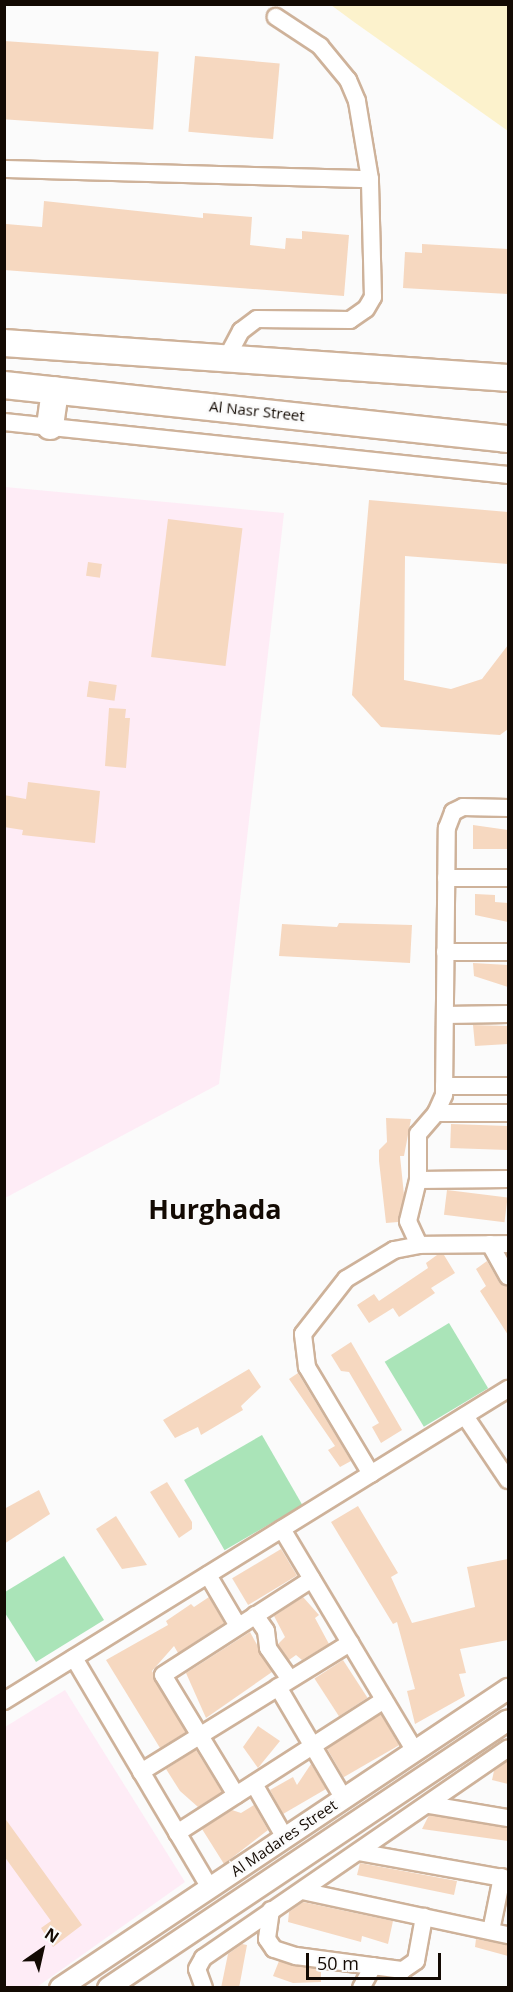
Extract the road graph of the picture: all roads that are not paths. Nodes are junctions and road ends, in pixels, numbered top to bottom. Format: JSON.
{"nodes":[{"id":1,"x":276,"y":17,"type":"dead end"},
{"id":2,"x":4,"y":169,"type":"edge"},
{"id":3,"x":370,"y":179,"type":"junction"},
{"id":4,"x":4,"y":343,"type":"edge"},
{"id":5,"x":226,"y":359,"type":"junction"},
{"id":6,"x":508,"y":378,"type":"edge"},
{"id":7,"x":4,"y":385,"type":"edge"},
{"id":8,"x":55,"y":390,"type":"junction"},
{"id":9,"x":4,"y":422,"type":"edge"},
{"id":10,"x":50,"y":426,"type":"junction"},
{"id":11,"x":508,"y":439,"type":"edge"},
{"id":12,"x":508,"y":475,"type":"edge"},
{"id":13,"x":508,"y":808,"type":"edge"},
{"id":14,"x":446,"y":878,"type":"junction"},
{"id":15,"x":508,"y":878,"type":"edge"},
{"id":16,"x":445,"y":952,"type":"junction"},
{"id":17,"x":508,"y":952,"type":"edge"},
{"id":18,"x":508,"y":1014,"type":"edge"},
{"id":19,"x":445,"y":1015,"type":"junction"},
{"id":20,"x":444,"y":1086,"type":"junction"},
{"id":21,"x":508,"y":1086,"type":"edge"},
{"id":22,"x":436,"y":1113,"type":"junction"},
{"id":23,"x":508,"y":1113,"type":"edge"},
{"id":24,"x":508,"y":1179,"type":"edge"},
{"id":25,"x":418,"y":1180,"type":"junction"},
{"id":26,"x":490,"y":1244,"type":"junction"},
{"id":27,"x":508,"y":1244,"type":"edge"},
{"id":28,"x":419,"y":1245,"type":"junction"},
{"id":29,"x":508,"y":1276,"type":"edge"},
{"id":30,"x":508,"y":1389,"type":"edge"},
{"id":31,"x":465,"y":1416,"type":"junction"},
{"id":32,"x":370,"y":1474,"type":"junction"},
{"id":33,"x":508,"y":1480,"type":"edge"},
{"id":34,"x":282,"y":1529,"type":"junction"},
{"id":35,"x":208,"y":1575,"type":"junction"},
{"id":36,"x":312,"y":1579,"type":"junction"},
{"id":37,"x":255,"y":1615,"type":"junction"},
{"id":38,"x":238,"y":1626,"type":"junction"},
{"id":39,"x":350,"y":1642,"type":"junction"},
{"id":40,"x":74,"y":1658,"type":"junction"},
{"id":41,"x":284,"y":1683,"type":"junction"},
{"id":42,"x":508,"y":1689,"type":"edge"},
{"id":43,"x":384,"y":1700,"type":"junction"},
{"id":44,"x":4,"y":1701,"type":"edge"},
{"id":45,"x":508,"y":1720,"type":"edge"},
{"id":46,"x":199,"y":1736,"type":"junction"},
{"id":47,"x":313,"y":1746,"type":"junction"},
{"id":48,"x":415,"y":1751,"type":"junction"},
{"id":49,"x":504,"y":1754,"type":"edge"},
{"id":50,"x":141,"y":1772,"type":"junction"},
{"id":51,"x":254,"y":1784,"type":"junction"},
{"id":52,"x":236,"y":1795,"type":"junction"},
{"id":53,"x":344,"y":1798,"type":"junction"},
{"id":54,"x":430,"y":1805,"type":"junction"},
{"id":55,"x":508,"y":1818,"type":"edge"},
{"id":56,"x":177,"y":1833,"type":"junction"},
{"id":57,"x":285,"y":1838,"type":"junction"},
{"id":58,"x":358,"y":1852,"type":"junction"},
{"id":59,"x":505,"y":1878,"type":"edge"},
{"id":60,"x":210,"y":1888,"type":"junction"},
{"id":61,"x":302,"y":1891,"type":"junction"},
{"id":62,"x":271,"y":1910,"type":"junction"},
{"id":63,"x":424,"y":1917,"type":"junction"},
{"id":64,"x":491,"y":1931,"type":"junction"},
{"id":65,"x":508,"y":1935,"type":"edge"},
{"id":66,"x":373,"y":1966,"type":"junction"},
{"id":67,"x":60,"y":1988,"type":"edge"},
{"id":68,"x":108,"y":1988,"type":"edge"},
{"id":69,"x":204,"y":1988,"type":"edge"},
{"id":70,"x":361,"y":1988,"type":"edge"}],
"edges":[{"from":1,"to":3,"type":"street"},
{"from":2,"to":3,"type":"street"},
{"from":3,"to":5,"type":"street"},
{"from":4,"to":5,"type":"main road"},
{"from":5,"to":6,"type":"main road"},
{"from":7,"to":8,"type":"main road","name":"Al Nasr Street"},
{"from":8,"to":10,"type":"main road"},
{"from":8,"to":11,"type":"main road","name":"Al Nasr Street"},
{"from":9,"to":10,"type":"street"},
{"from":10,"to":12,"type":"street"},
{"from":13,"to":14,"type":"street"},
{"from":14,"to":15,"type":"street"},
{"from":14,"to":16,"type":"street"},
{"from":16,"to":17,"type":"street"},
{"from":16,"to":19,"type":"street"},
{"from":18,"to":19,"type":"street"},
{"from":19,"to":20,"type":"street"},
{"from":20,"to":21,"type":"street"},
{"from":20,"to":22,"type":"street"},
{"from":22,"to":23,"type":"street"},
{"from":22,"to":25,"type":"street"},
{"from":24,"to":25,"type":"street"},
{"from":25,"to":28,"type":"street"},
{"from":26,"to":27,"type":"street"},
{"from":26,"to":28,"type":"street"},
{"from":26,"to":29,"type":"street"},
{"from":28,"to":32,"type":"street"},
{"from":30,"to":31,"type":"street"},
{"from":31,"to":32,"type":"street"},
{"from":31,"to":33,"type":"street"},
{"from":32,"to":34,"type":"street"},
{"from":34,"to":35,"type":"street"},
{"from":34,"to":36,"type":"street"},
{"from":35,"to":38,"type":"street"},
{"from":35,"to":40,"type":"street"},
{"from":36,"to":37,"type":"street"},
{"from":36,"to":39,"type":"street"},
{"from":37,"to":38,"type":"street"},
{"from":37,"to":41,"type":"street"},
{"from":38,"to":46,"type":"street"},
{"from":39,"to":41,"type":"street"},
{"from":39,"to":43,"type":"street"},
{"from":40,"to":44,"type":"street"},
{"from":40,"to":50,"type":"street"},
{"from":41,"to":46,"type":"street"},
{"from":41,"to":47,"type":"street"},
{"from":42,"to":48,"type":"street","name":"Al Madares Street"},
{"from":43,"to":47,"type":"street"},
{"from":43,"to":48,"type":"street"},
{"from":45,"to":68,"type":"street","name":"Al Madares Street"},
{"from":46,"to":50,"type":"street"},
{"from":46,"to":52,"type":"street"},
{"from":47,"to":51,"type":"street"},
{"from":47,"to":53,"type":"street"},
{"from":48,"to":53,"type":"street","name":"Al Madares Street"},
{"from":49,"to":54,"type":"street"},
{"from":50,"to":56,"type":"street"},
{"from":51,"to":52,"type":"street"},
{"from":51,"to":57,"type":"street"},
{"from":52,"to":56,"type":"street"},
{"from":53,"to":57,"type":"street","name":"Al Madares Street"},
{"from":54,"to":55,"type":"street"},
{"from":54,"to":58,"type":"street"},
{"from":56,"to":60,"type":"street"},
{"from":57,"to":60,"type":"street","name":"Al Madares Street"},
{"from":58,"to":59,"type":"street"},
{"from":58,"to":61,"type":"street"},
{"from":59,"to":64,"type":"street"},
{"from":60,"to":67,"type":"street","name":"Al Madares Street"},
{"from":61,"to":62,"type":"street"},
{"from":61,"to":63,"type":"street"},
{"from":62,"to":66,"type":"street"},
{"from":62,"to":69,"type":"street"},
{"from":63,"to":64,"type":"street"},
{"from":63,"to":66,"type":"street"},
{"from":64,"to":65,"type":"street"},
{"from":66,"to":70,"type":"street"}]}
